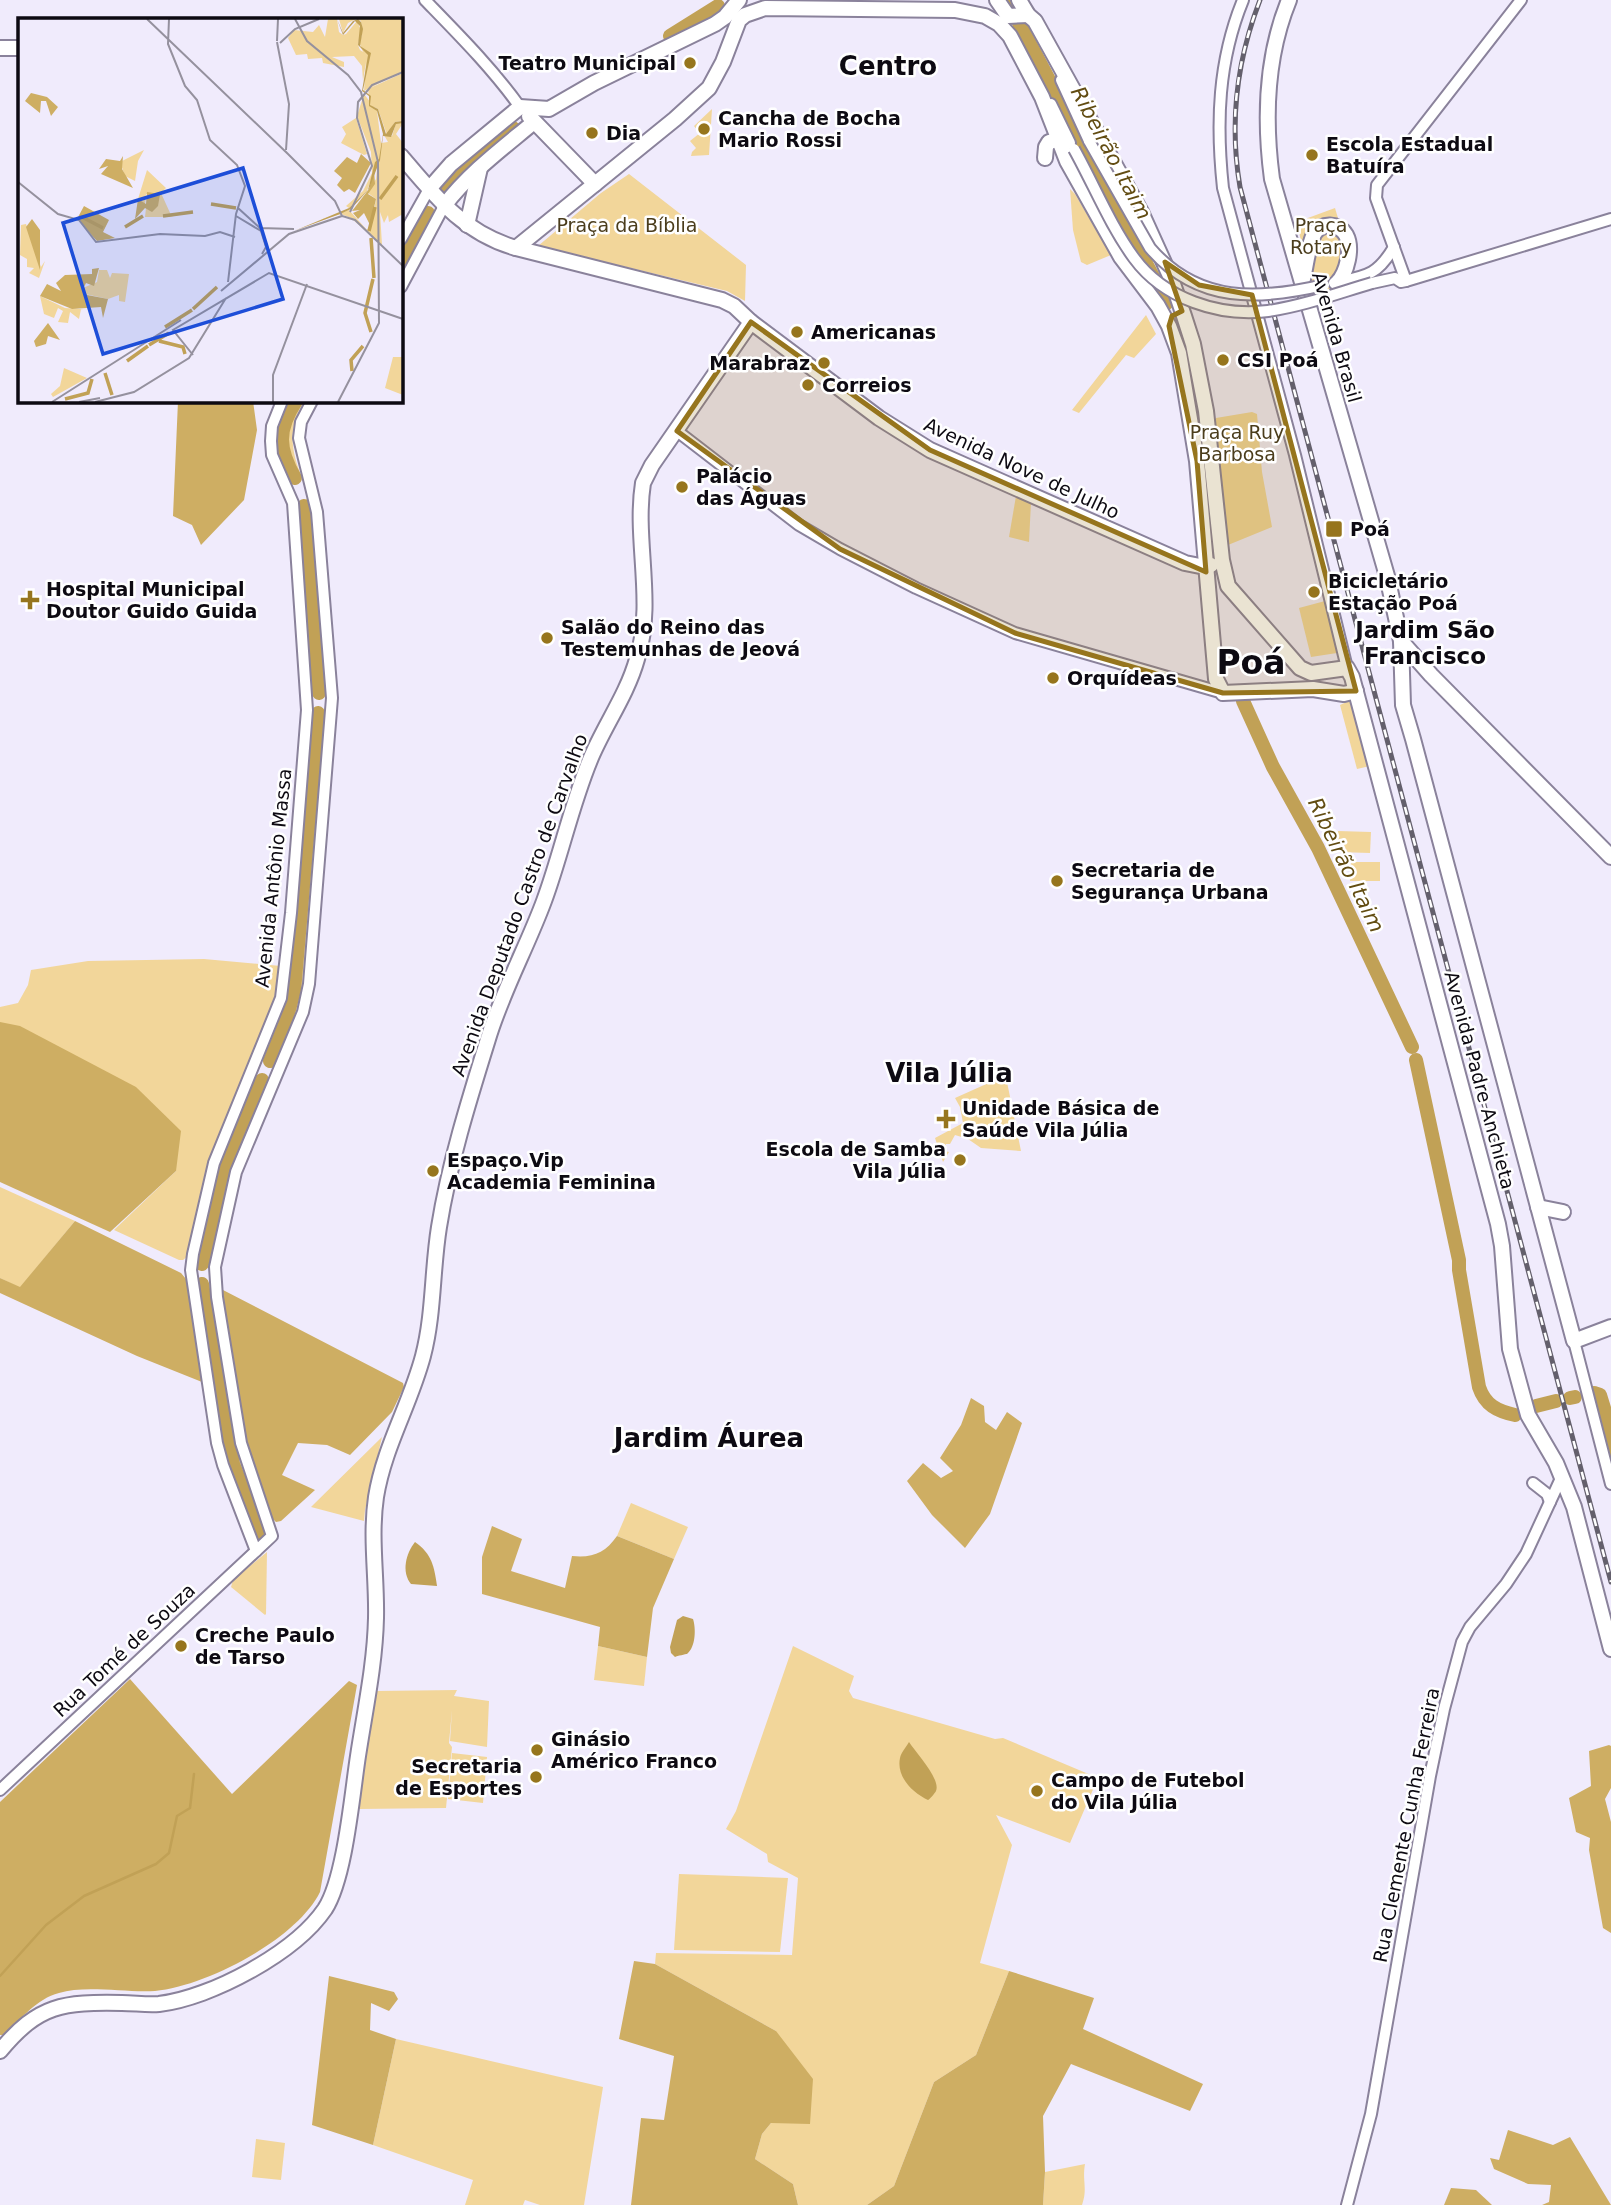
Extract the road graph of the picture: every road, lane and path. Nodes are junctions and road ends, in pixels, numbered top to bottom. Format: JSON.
{"nodes":[{"id":1,"x":419,"y":0,"type":"edge"},
{"id":2,"x":739,"y":0,"type":"edge"},
{"id":3,"x":798,"y":0,"type":"edge"},
{"id":4,"x":997,"y":0,"type":"edge"},
{"id":5,"x":1243,"y":0,"type":"edge"},
{"id":6,"x":1289,"y":0,"type":"edge"},
{"id":7,"x":1521,"y":0,"type":"edge"},
{"id":8,"x":428,"y":4,"type":"edge"},
{"id":9,"x":956,"y":5,"type":"edge"},
{"id":10,"x":755,"y":7,"type":"edge"},
{"id":11,"x":817,"y":9,"type":"junction"},
{"id":12,"x":1022,"y":10,"type":"edge"},
{"id":13,"x":0,"y":48,"type":"edge"},
{"id":14,"x":18,"y":48,"type":"edge"},
{"id":15,"x":520,"y":107,"type":"junction"},
{"id":16,"x":549,"y":109,"type":"junction"},
{"id":17,"x":534,"y":122,"type":"junction"},
{"id":18,"x":546,"y":135,"type":"junction"},
{"id":19,"x":1066,"y":147,"type":"junction"},
{"id":20,"x":402,"y":157,"type":"edge"},
{"id":21,"x":480,"y":168,"type":"junction"},
{"id":22,"x":595,"y":184,"type":"junction"},
{"id":23,"x":429,"y":189,"type":"junction"},
{"id":24,"x":444,"y":206,"type":"junction"},
{"id":25,"x":1611,"y":219,"type":"edge"},
{"id":26,"x":467,"y":225,"type":"junction"},
{"id":27,"x":402,"y":237,"type":"edge"},
{"id":28,"x":1394,"y":247,"type":"junction"},
{"id":29,"x":516,"y":248,"type":"junction"},
{"id":30,"x":1406,"y":281,"type":"junction"},
{"id":31,"x":1331,"y":284,"type":"junction"},
{"id":32,"x":402,"y":285,"type":"edge"},
{"id":33,"x":1302,"y":285,"type":"junction"},
{"id":34,"x":1179,"y":301,"type":"junction"},
{"id":35,"x":1158,"y":306,"type":"junction"},
{"id":36,"x":1184,"y":316,"type":"junction"},
{"id":37,"x":751,"y":322,"type":"junction"},
{"id":38,"x":1169,"y":326,"type":"junction"},
{"id":39,"x":282,"y":402,"type":"edge"},
{"id":40,"x":311,"y":402,"type":"edge"},
{"id":41,"x":677,"y":430,"type":"junction"},
{"id":42,"x":1223,"y":560,"type":"junction"},
{"id":43,"x":1205,"y":567,"type":"junction"},
{"id":44,"x":1401,"y":641,"type":"junction"},
{"id":45,"x":1300,"y":668,"type":"junction"},
{"id":46,"x":1348,"y":668,"type":"junction"},
{"id":47,"x":1301,"y":689,"type":"junction"},
{"id":48,"x":1356,"y":691,"type":"junction"},
{"id":49,"x":1223,"y":693,"type":"junction"},
{"id":50,"x":1611,"y":857,"type":"edge"},
{"id":51,"x":1538,"y":1208,"type":"junction"},
{"id":52,"x":1563,"y":1212,"type":"dead end"},
{"id":53,"x":1611,"y":1327,"type":"edge"},
{"id":54,"x":1574,"y":1341,"type":"junction"},
{"id":55,"x":1562,"y":1476,"type":"junction"},
{"id":56,"x":1533,"y":1483,"type":"dead end"},
{"id":57,"x":1611,"y":1484,"type":"edge"},
{"id":58,"x":1550,"y":1502,"type":"junction"},
{"id":59,"x":257,"y":1551,"type":"junction"},
{"id":60,"x":1611,"y":1649,"type":"edge"},
{"id":61,"x":0,"y":1790,"type":"edge"},
{"id":62,"x":0,"y":2052,"type":"edge"},
{"id":63,"x":1347,"y":2205,"type":"edge"}],
"edges":[{"from":1,"to":8,"type":"street"},
{"from":2,"to":16,"type":"main road"},
{"from":3,"to":11,"type":"main road"},
{"from":4,"to":12,"type":"main road"},
{"from":5,"to":46,"type":"street"},
{"from":6,"to":33,"type":"main road","name":"Avenida Brasil"},
{"from":7,"to":28,"type":"street"},
{"from":8,"to":15,"type":"street"},
{"from":9,"to":11,"type":"main road"},
{"from":9,"to":19,"type":"main road"},
{"from":10,"to":11,"type":"main road"},
{"from":10,"to":22,"type":"main road"},
{"from":12,"to":31,"type":"street","bridge":true},
{"from":12,"to":34,"type":"main road"},
{"from":13,"to":14,"type":"main road"},
{"from":15,"to":16,"type":"main road"},
{"from":15,"to":17,"type":"main road"},
{"from":15,"to":23,"type":"main road"},
{"from":16,"to":18,"type":"main road"},
{"from":17,"to":18,"type":"main road"},
{"from":17,"to":21,"type":"main road"},
{"from":18,"to":22,"type":"main road"},
{"from":19,"to":19,"type":"main road"},
{"from":19,"to":30,"type":"street","bridge":true},
{"from":19,"to":35,"type":"main road"},
{"from":20,"to":23,"type":"main road","name":"Avenida Nove de Julho"},
{"from":21,"to":24,"type":"main road"},
{"from":21,"to":26,"type":"main road"},
{"from":22,"to":29,"type":"main road"},
{"from":23,"to":24,"type":"main road","name":"Avenida Nove de Julho"},
{"from":23,"to":27,"type":"street"},
{"from":24,"to":26,"type":"main road","name":"Avenida Nove de Julho"},
{"from":24,"to":32,"type":"street"},
{"from":25,"to":30,"type":"street"},
{"from":26,"to":29,"type":"main road","name":"Avenida Nove de Julho"},
{"from":28,"to":30,"type":"street"},
{"from":28,"to":31,"type":"street"},
{"from":29,"to":37,"type":"main road","name":"Avenida Nove de Julho"},
{"from":31,"to":33,"type":"main road"},
{"from":33,"to":44,"type":"main road","name":"Avenida Brasil"},
{"from":34,"to":35,"type":"main road"},
{"from":34,"to":36,"type":"main road"},
{"from":35,"to":38,"type":"main road"},
{"from":36,"to":38,"type":"main road"},
{"from":36,"to":42,"type":"main road"},
{"from":37,"to":41,"type":"main road","name":"Avenida Deputado Castro de Carvalho"},
{"from":37,"to":43,"type":"main road","name":"Avenida Nove de Julho"},
{"from":38,"to":43,"type":"main road"},
{"from":39,"to":59,"type":"street","name":"Avenida Antônio Massa"},
{"from":40,"to":59,"type":"street","name":"Rua Tomé de Souza"},
{"from":41,"to":49,"type":"street"},
{"from":41,"to":62,"type":"main road","name":"Avenida Deputado Castro de Carvalho"},
{"from":42,"to":43,"type":"main road"},
{"from":42,"to":45,"type":"main road"},
{"from":43,"to":49,"type":"main road"},
{"from":44,"to":50,"type":"main road"},
{"from":44,"to":51,"type":"main road","name":"Avenida Brasil"},
{"from":45,"to":46,"type":"main road"},
{"from":45,"to":47,"type":"main road"},
{"from":46,"to":48,"type":"main road","name":"Avenida Padre Anchieta"},
{"from":47,"to":48,"type":"main road"},
{"from":47,"to":49,"type":"main road"},
{"from":48,"to":55,"type":"main road","name":"Avenida Padre Anchieta"},
{"from":51,"to":52,"type":"main road"},
{"from":51,"to":54,"type":"main road","name":"Avenida Brasil"},
{"from":53,"to":54,"type":"main road"},
{"from":54,"to":57,"type":"street"},
{"from":55,"to":58,"type":"street","name":"Rua Clemente Cunha Ferreira"},
{"from":55,"to":60,"type":"main road","name":"Avenida Padre Anchieta"},
{"from":56,"to":58,"type":"street"},
{"from":58,"to":63,"type":"street","name":"Rua Clemente Cunha Ferreira"},
{"from":59,"to":61,"type":"street","name":"Rua Tomé de Souza"}]}
